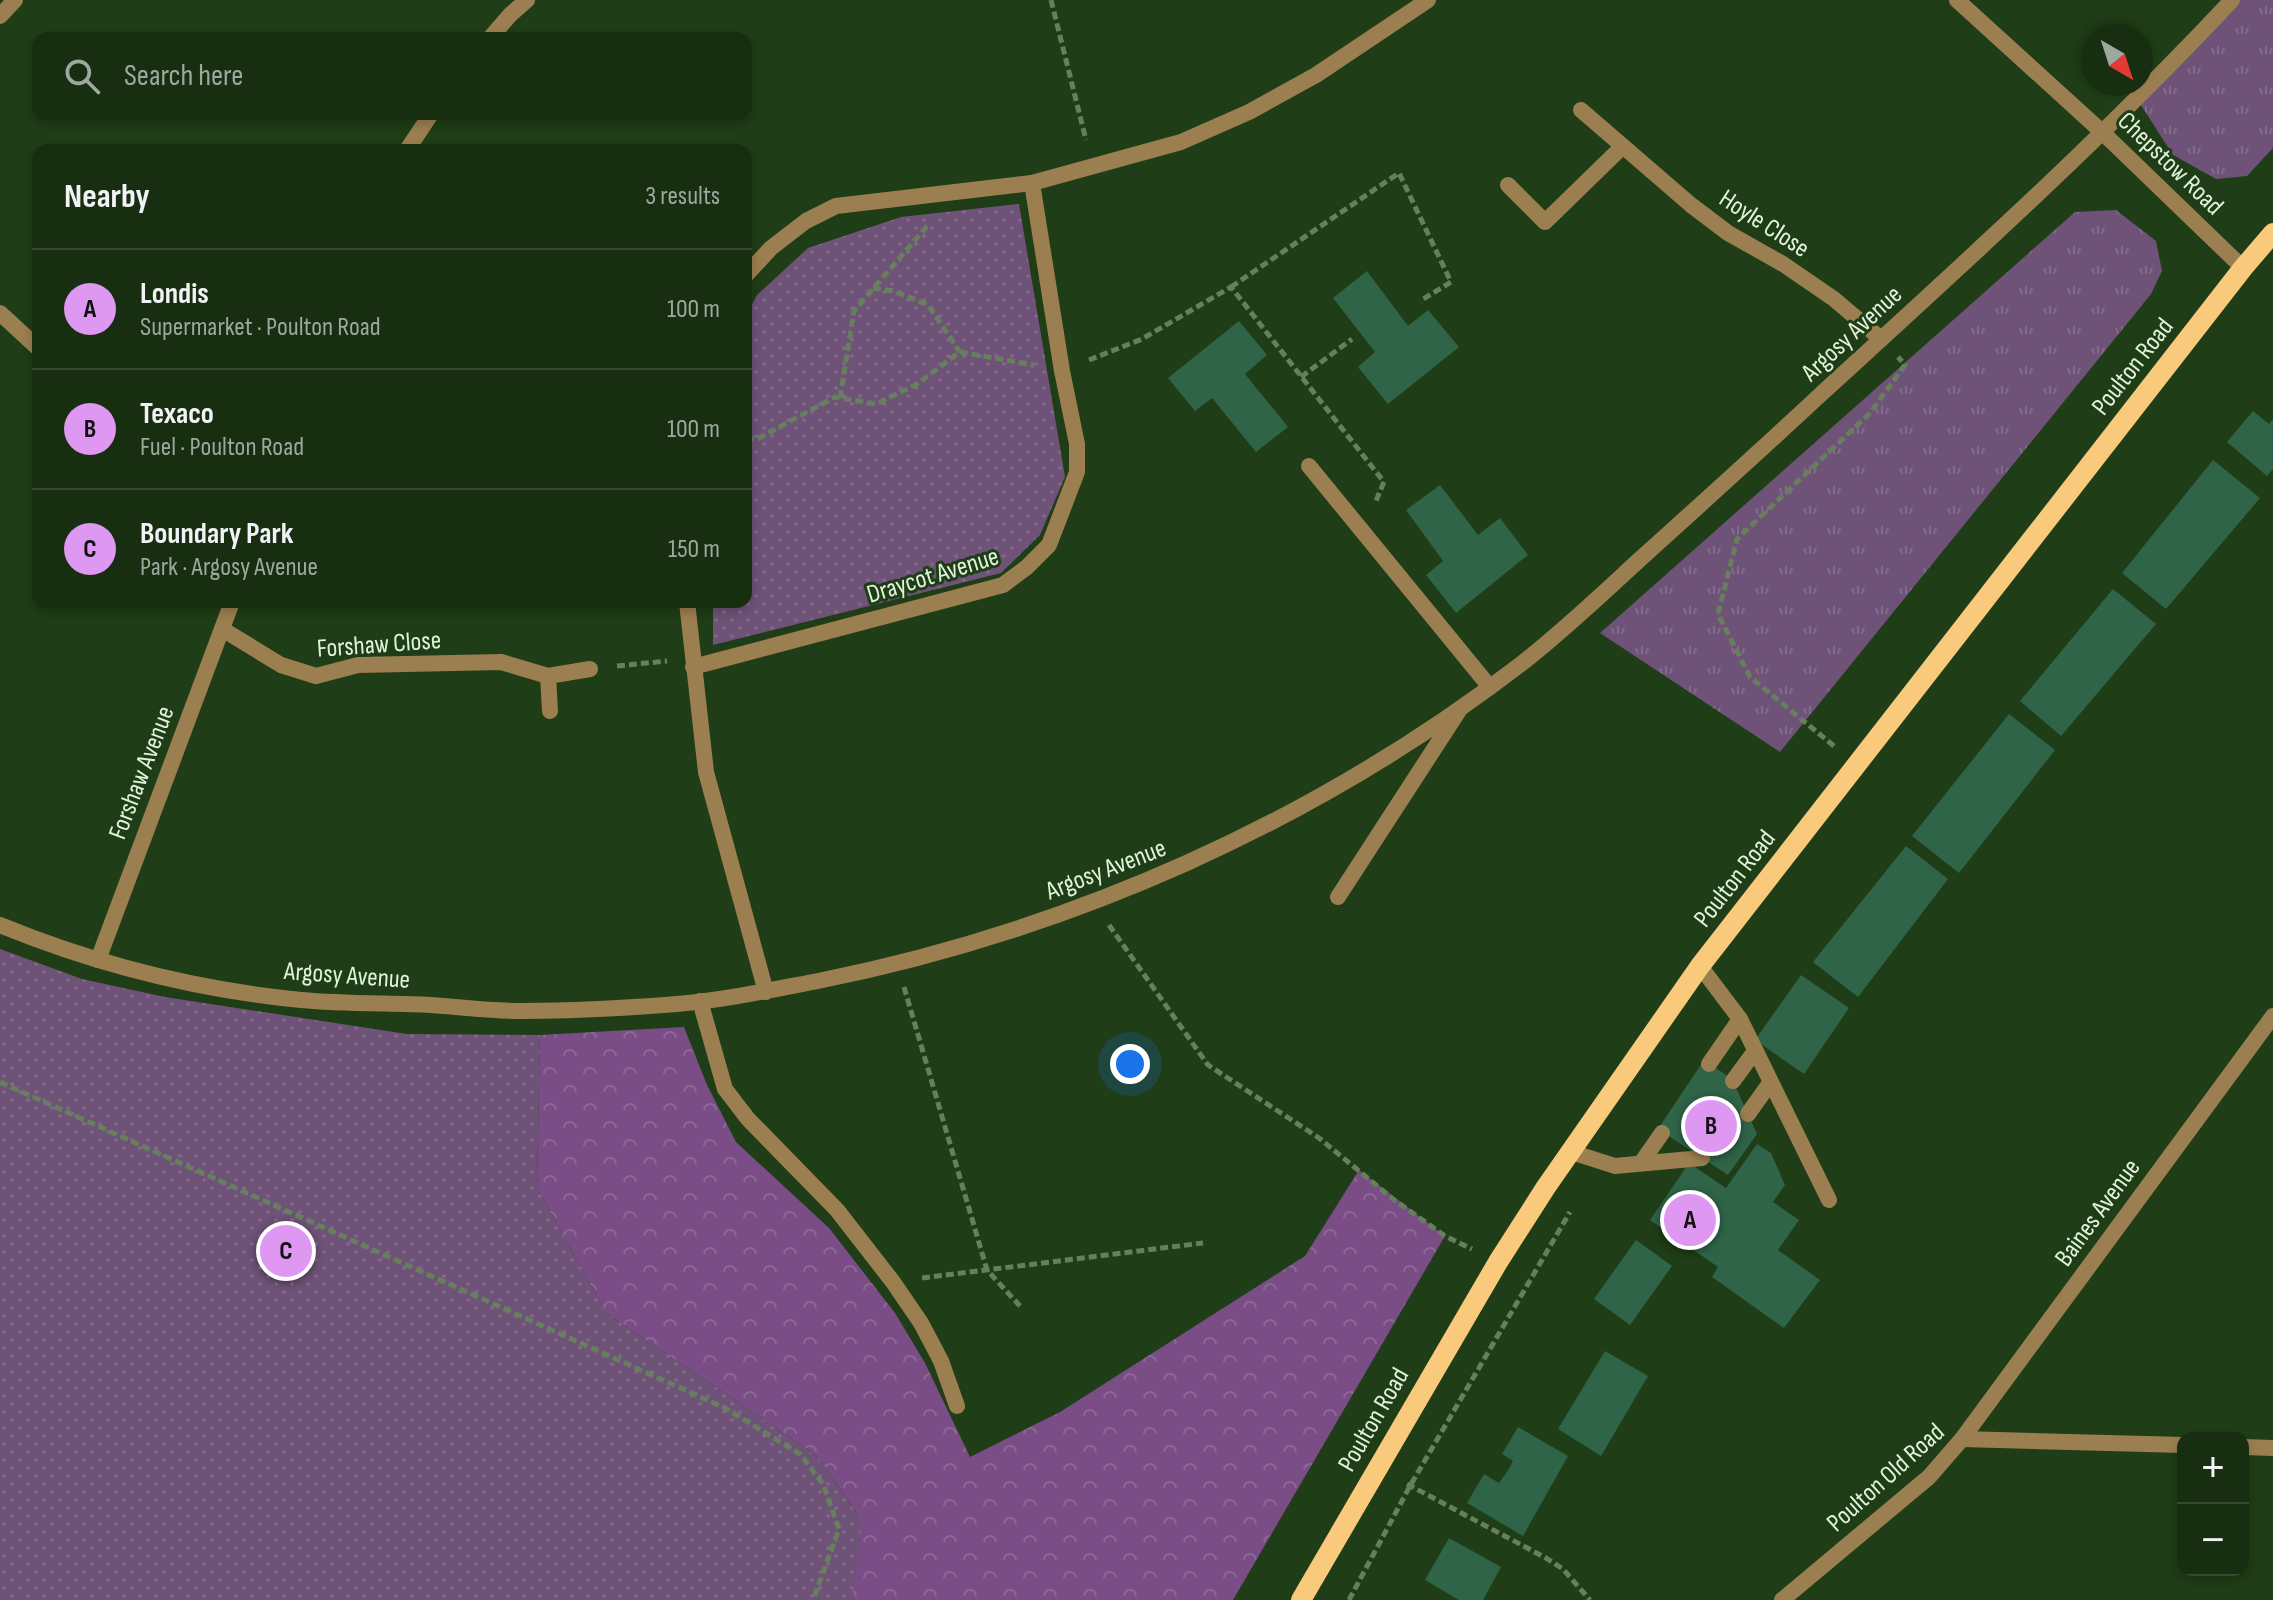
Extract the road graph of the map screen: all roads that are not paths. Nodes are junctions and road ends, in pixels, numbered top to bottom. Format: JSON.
{"nodes":[{"id":1,"x":15,"y":0,"type":"edge"},
{"id":2,"x":527,"y":0,"type":"edge"},
{"id":3,"x":1428,"y":0,"type":"edge"},
{"id":4,"x":1957,"y":0,"type":"edge"},
{"id":5,"x":2232,"y":0,"type":"edge"},
{"id":6,"x":0,"y":16,"type":"edge"},
{"id":7,"x":495,"y":32,"type":"edge"},
{"id":8,"x":1581,"y":110,"type":"dead end"},
{"id":9,"x":427,"y":120,"type":"edge"},
{"id":10,"x":2102,"y":132,"type":"junction"},
{"id":11,"x":411,"y":144,"type":"edge"},
{"id":12,"x":1622,"y":147,"type":"junction"},
{"id":13,"x":1032,"y":183,"type":"junction"},
{"id":14,"x":1508,"y":185,"type":"dead end"},
{"id":15,"x":2273,"y":233,"type":"edge"},
{"id":16,"x":2243,"y":268,"type":"junction"},
{"id":17,"x":752,"y":269,"type":"edge"},
{"id":18,"x":0,"y":313,"type":"edge"},
{"id":19,"x":1881,"y":339,"type":"junction"},
{"id":20,"x":32,"y":342,"type":"edge"},
{"id":21,"x":1309,"y":466,"type":"dead end"},
{"id":22,"x":230,"y":608,"type":"edge"},
{"id":23,"x":688,"y":608,"type":"edge"},
{"id":24,"x":222,"y":629,"type":"junction"},
{"id":25,"x":693,"y":663,"type":"junction"},
{"id":26,"x":590,"y":669,"type":"road end"},
{"id":27,"x":548,"y":676,"type":"junction"},
{"id":28,"x":1489,"y":686,"type":"junction"},
{"id":29,"x":1463,"y":704,"type":"junction"},
{"id":30,"x":550,"y":711,"type":"dead end"},
{"id":31,"x":1338,"y":897,"type":"dead end"},
{"id":32,"x":0,"y":925,"type":"edge"},
{"id":33,"x":98,"y":960,"type":"junction"},
{"id":34,"x":1700,"y":966,"type":"junction"},
{"id":35,"x":766,"y":992,"type":"junction"},
{"id":36,"x":700,"y":1001,"type":"junction"},
{"id":37,"x":2273,"y":1016,"type":"edge"},
{"id":38,"x":1740,"y":1019,"type":"junction"},
{"id":39,"x":1755,"y":1051,"type":"junction"},
{"id":40,"x":1709,"y":1064,"type":"dead end"},
{"id":41,"x":1733,"y":1081,"type":"dead end"},
{"id":42,"x":1770,"y":1083,"type":"junction"},
{"id":43,"x":1748,"y":1114,"type":"dead end"},
{"id":44,"x":1662,"y":1133,"type":"dead end"},
{"id":45,"x":1571,"y":1152,"type":"junction"},
{"id":46,"x":1702,"y":1158,"type":"dead end"},
{"id":47,"x":1641,"y":1163,"type":"junction"},
{"id":48,"x":1829,"y":1200,"type":"dead end"},
{"id":49,"x":957,"y":1406,"type":"dead end"},
{"id":50,"x":1962,"y":1439,"type":"junction"},
{"id":51,"x":2177,"y":1445,"type":"edge"},
{"id":52,"x":2249,"y":1447,"type":"edge"},
{"id":53,"x":2273,"y":1448,"type":"edge"},
{"id":54,"x":1301,"y":1600,"type":"edge"},
{"id":55,"x":1782,"y":1600,"type":"edge"}],
"edges":[{"from":1,"to":6,"type":"street"},
{"from":2,"to":7,"type":"street"},
{"from":3,"to":13,"type":"street"},
{"from":4,"to":10,"type":"street","name":"Chepstow Road"},
{"from":5,"to":10,"type":"street","name":"Argosy Avenue"},
{"from":8,"to":12,"type":"street","name":"Hoyle Close"},
{"from":9,"to":11,"type":"street"},
{"from":10,"to":16,"type":"street","name":"Chepstow Road"},
{"from":10,"to":19,"type":"street","name":"Argosy Avenue"},
{"from":12,"to":14,"type":"street"},
{"from":12,"to":19,"type":"street","name":"Hoyle Close"},
{"from":13,"to":17,"type":"street"},
{"from":13,"to":25,"type":"street","name":"Draycot Avenue"},
{"from":15,"to":16,"type":"main road","name":"Poulton Road"},
{"from":16,"to":34,"type":"main road","name":"Poulton Road"},
{"from":18,"to":20,"type":"street"},
{"from":19,"to":28,"type":"street","name":"Argosy Avenue"},
{"from":21,"to":28,"type":"street"},
{"from":22,"to":24,"type":"street","name":"Forshaw Avenue"},
{"from":23,"to":25,"type":"street"},
{"from":24,"to":27,"type":"street","name":"Forshaw Close"},
{"from":24,"to":33,"type":"street","name":"Forshaw Avenue"},
{"from":25,"to":35,"type":"street"},
{"from":26,"to":27,"type":"street","name":"Forshaw Close"},
{"from":27,"to":30,"type":"street"},
{"from":28,"to":29,"type":"street","name":"Argosy Avenue"},
{"from":29,"to":31,"type":"street"},
{"from":29,"to":35,"type":"street","name":"Argosy Avenue"},
{"from":32,"to":33,"type":"street","name":"Argosy Avenue"},
{"from":33,"to":36,"type":"street","name":"Argosy Avenue"},
{"from":34,"to":38,"type":"street"},
{"from":34,"to":45,"type":"main road","name":"Poulton Road"},
{"from":35,"to":36,"type":"street","name":"Argosy Avenue"},
{"from":36,"to":49,"type":"street"},
{"from":37,"to":50,"type":"street","name":"Baines Avenue"},
{"from":38,"to":39,"type":"street"},
{"from":38,"to":40,"type":"street"},
{"from":39,"to":41,"type":"street"},
{"from":39,"to":42,"type":"street"},
{"from":42,"to":43,"type":"street"},
{"from":42,"to":48,"type":"street"},
{"from":44,"to":47,"type":"street"},
{"from":45,"to":47,"type":"street"},
{"from":45,"to":54,"type":"main road","name":"Poulton Road"},
{"from":46,"to":47,"type":"street"},
{"from":50,"to":51,"type":"street","name":"Poulton Old Road"},
{"from":50,"to":55,"type":"street","name":"Poulton Old Road"},
{"from":52,"to":53,"type":"street"}]}
